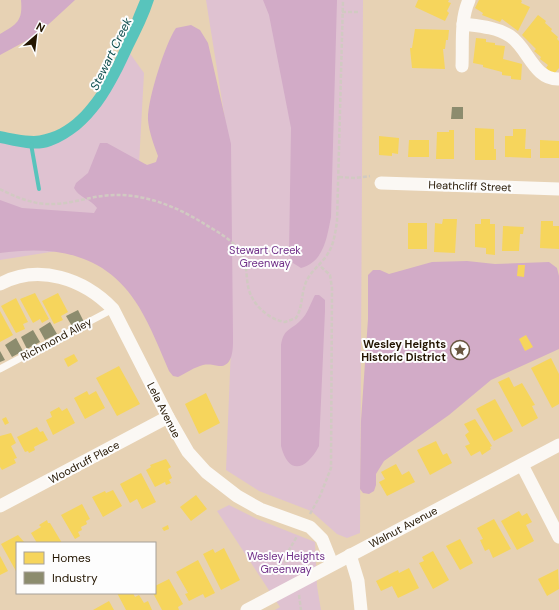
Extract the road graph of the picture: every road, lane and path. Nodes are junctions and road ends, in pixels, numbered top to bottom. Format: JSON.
{"nodes":[{"id":1,"x":343,"y":0,"type":"edge"},
{"id":2,"x":469,"y":0,"type":"edge"},
{"id":3,"x":342,"y":12,"type":"junction"},
{"id":4,"x":359,"y":12,"type":"dead end"},
{"id":5,"x":463,"y":24,"type":"junction"},
{"id":6,"x":462,"y":66,"type":"dead end"},
{"id":7,"x":559,"y":79,"type":"edge"},
{"id":8,"x":339,"y":177,"type":"junction"},
{"id":9,"x":379,"y":179,"type":"joint"},
{"id":10,"x":0,"y":189,"type":"edge"},
{"id":11,"x":559,"y":189,"type":"edge"},
{"id":12,"x":319,"y":265,"type":"junction"},
{"id":13,"x":0,"y":284,"type":"edge"},
{"id":14,"x":112,"y":309,"type":"junction"},
{"id":15,"x":0,"y":369,"type":"edge"},
{"id":16,"x":168,"y":417,"type":"junction"},
{"id":17,"x":559,"y":445,"type":"edge"},
{"id":18,"x":522,"y":465,"type":"junction"},
{"id":19,"x":0,"y":506,"type":"edge"},
{"id":20,"x":309,"y":516,"type":"dead end"},
{"id":21,"x":298,"y":534,"type":"dead end"},
{"id":22,"x":559,"y":537,"type":"edge"},
{"id":23,"x":350,"y":555,"type":"junction"},
{"id":24,"x":332,"y":564,"type":"junction"},
{"id":25,"x":294,"y":584,"type":"junction"},
{"id":26,"x":247,"y":610,"type":"edge"},
{"id":27,"x":301,"y":610,"type":"edge"},
{"id":28,"x":361,"y":610,"type":"edge"}],
"edges":[{"from":1,"to":3,"type":"path"},
{"from":2,"to":5,"type":"street"},
{"from":3,"to":4,"type":"path"},
{"from":3,"to":8,"type":"path"},
{"from":5,"to":6,"type":"street"},
{"from":5,"to":7,"type":"street"},
{"from":8,"to":9,"type":"path"},
{"from":8,"to":12,"type":"path"},
{"from":9,"to":11,"type":"street","name":"Heathcliff Street"},
{"from":10,"to":12,"type":"path"},
{"from":12,"to":20,"type":"path"},
{"from":13,"to":14,"type":"street","name":"Lela Avenue"},
{"from":14,"to":15,"type":"lane","name":"Richmond Alley"},
{"from":14,"to":16,"type":"street","name":"Lela Avenue"},
{"from":16,"to":19,"type":"street","name":"Woodruff Place"},
{"from":16,"to":24,"type":"street","name":"Lela Avenue"},
{"from":17,"to":18,"type":"street","name":"Walnut Avenue"},
{"from":18,"to":22,"type":"street"},
{"from":18,"to":23,"type":"street","name":"Walnut Avenue"},
{"from":21,"to":25,"type":"path"},
{"from":23,"to":24,"type":"street","name":"Walnut Avenue"},
{"from":23,"to":28,"type":"street"},
{"from":24,"to":25,"type":"street","name":"Walnut Avenue"},
{"from":25,"to":26,"type":"street","name":"Walnut Avenue"},
{"from":25,"to":27,"type":"path"}]}
